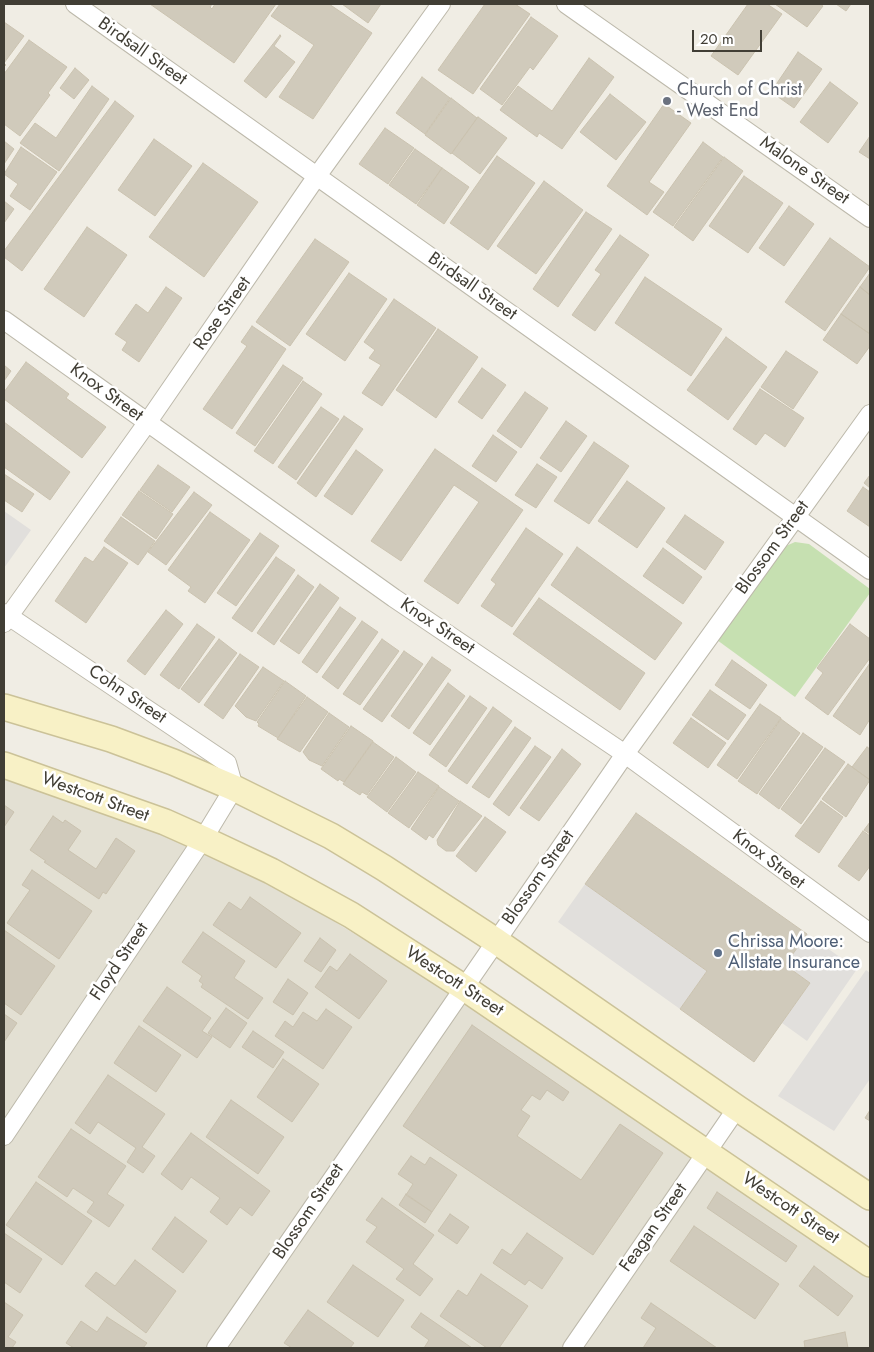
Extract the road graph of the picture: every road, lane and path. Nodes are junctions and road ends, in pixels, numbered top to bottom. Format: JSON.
{"nodes":[{"id":1,"x":75,"y":4,"type":"edge"},
{"id":2,"x":441,"y":4,"type":"edge"},
{"id":3,"x":566,"y":4,"type":"edge"},
{"id":4,"x":317,"y":176,"type":"junction"},
{"id":5,"x":870,"y":218,"type":"edge"},
{"id":6,"x":4,"y":320,"type":"edge"},
{"id":7,"x":870,"y":414,"type":"edge"},
{"id":8,"x":147,"y":423,"type":"junction"},
{"id":9,"x":796,"y":517,"type":"junction"},
{"id":10,"x":870,"y":570,"type":"edge"},
{"id":11,"x":5,"y":617,"type":"edge"},
{"id":12,"x":4,"y":707,"type":"edge"},
{"id":13,"x":625,"y":754,"type":"junction"},
{"id":14,"x":4,"y":766,"type":"edge"},
{"id":15,"x":234,"y":788,"type":"junction"},
{"id":16,"x":203,"y":839,"type":"junction"},
{"id":17,"x":870,"y":933,"type":"edge"},
{"id":18,"x":496,"y":941,"type":"junction"},
{"id":19,"x":463,"y":988,"type":"junction"},
{"id":20,"x":737,"y":1108,"type":"junction"},
{"id":21,"x":4,"y":1136,"type":"edge"},
{"id":22,"x":706,"y":1154,"type":"junction"},
{"id":23,"x":870,"y":1197,"type":"edge"},
{"id":24,"x":870,"y":1264,"type":"edge"},
{"id":25,"x":216,"y":1348,"type":"edge"},
{"id":26,"x":572,"y":1348,"type":"edge"}],
"edges":[{"from":1,"to":4,"type":"street","name":"Birdsall Street"},
{"from":2,"to":4,"type":"street","name":"Rose Street"},
{"from":3,"to":5,"type":"street","name":"Malone Street"},
{"from":4,"to":8,"type":"street","name":"Rose Street"},
{"from":4,"to":9,"type":"street","name":"Birdsall Street"},
{"from":6,"to":8,"type":"street","name":"Knox Street"},
{"from":7,"to":9,"type":"street","name":"Blossom Street"},
{"from":8,"to":11,"type":"street","name":"Rose Street"},
{"from":8,"to":13,"type":"street","name":"Knox Street"},
{"from":9,"to":10,"type":"street","name":"Birdsall Street"},
{"from":9,"to":13,"type":"street","name":"Blossom Street"},
{"from":11,"to":15,"type":"street","name":"Cohn Street"},
{"from":12,"to":15,"type":"main road"},
{"from":13,"to":17,"type":"street","name":"Knox Street"},
{"from":13,"to":18,"type":"street","name":"Blossom Street"},
{"from":14,"to":16,"type":"main road","name":"Westcott Street"},
{"from":15,"to":16,"type":"street","name":"Floyd Street"},
{"from":15,"to":18,"type":"main road"},
{"from":16,"to":19,"type":"main road","name":"Westcott Street"},
{"from":16,"to":21,"type":"street","name":"Floyd Street"},
{"from":18,"to":19,"type":"street","name":"Blossom Street"},
{"from":18,"to":20,"type":"main road"},
{"from":19,"to":22,"type":"main road","name":"Westcott Street"},
{"from":19,"to":25,"type":"street","name":"Blossom Street"},
{"from":20,"to":22,"type":"street","name":"Feagan Street"},
{"from":20,"to":23,"type":"main road"},
{"from":22,"to":24,"type":"main road","name":"Westcott Street"},
{"from":22,"to":26,"type":"street","name":"Feagan Street"}]}
